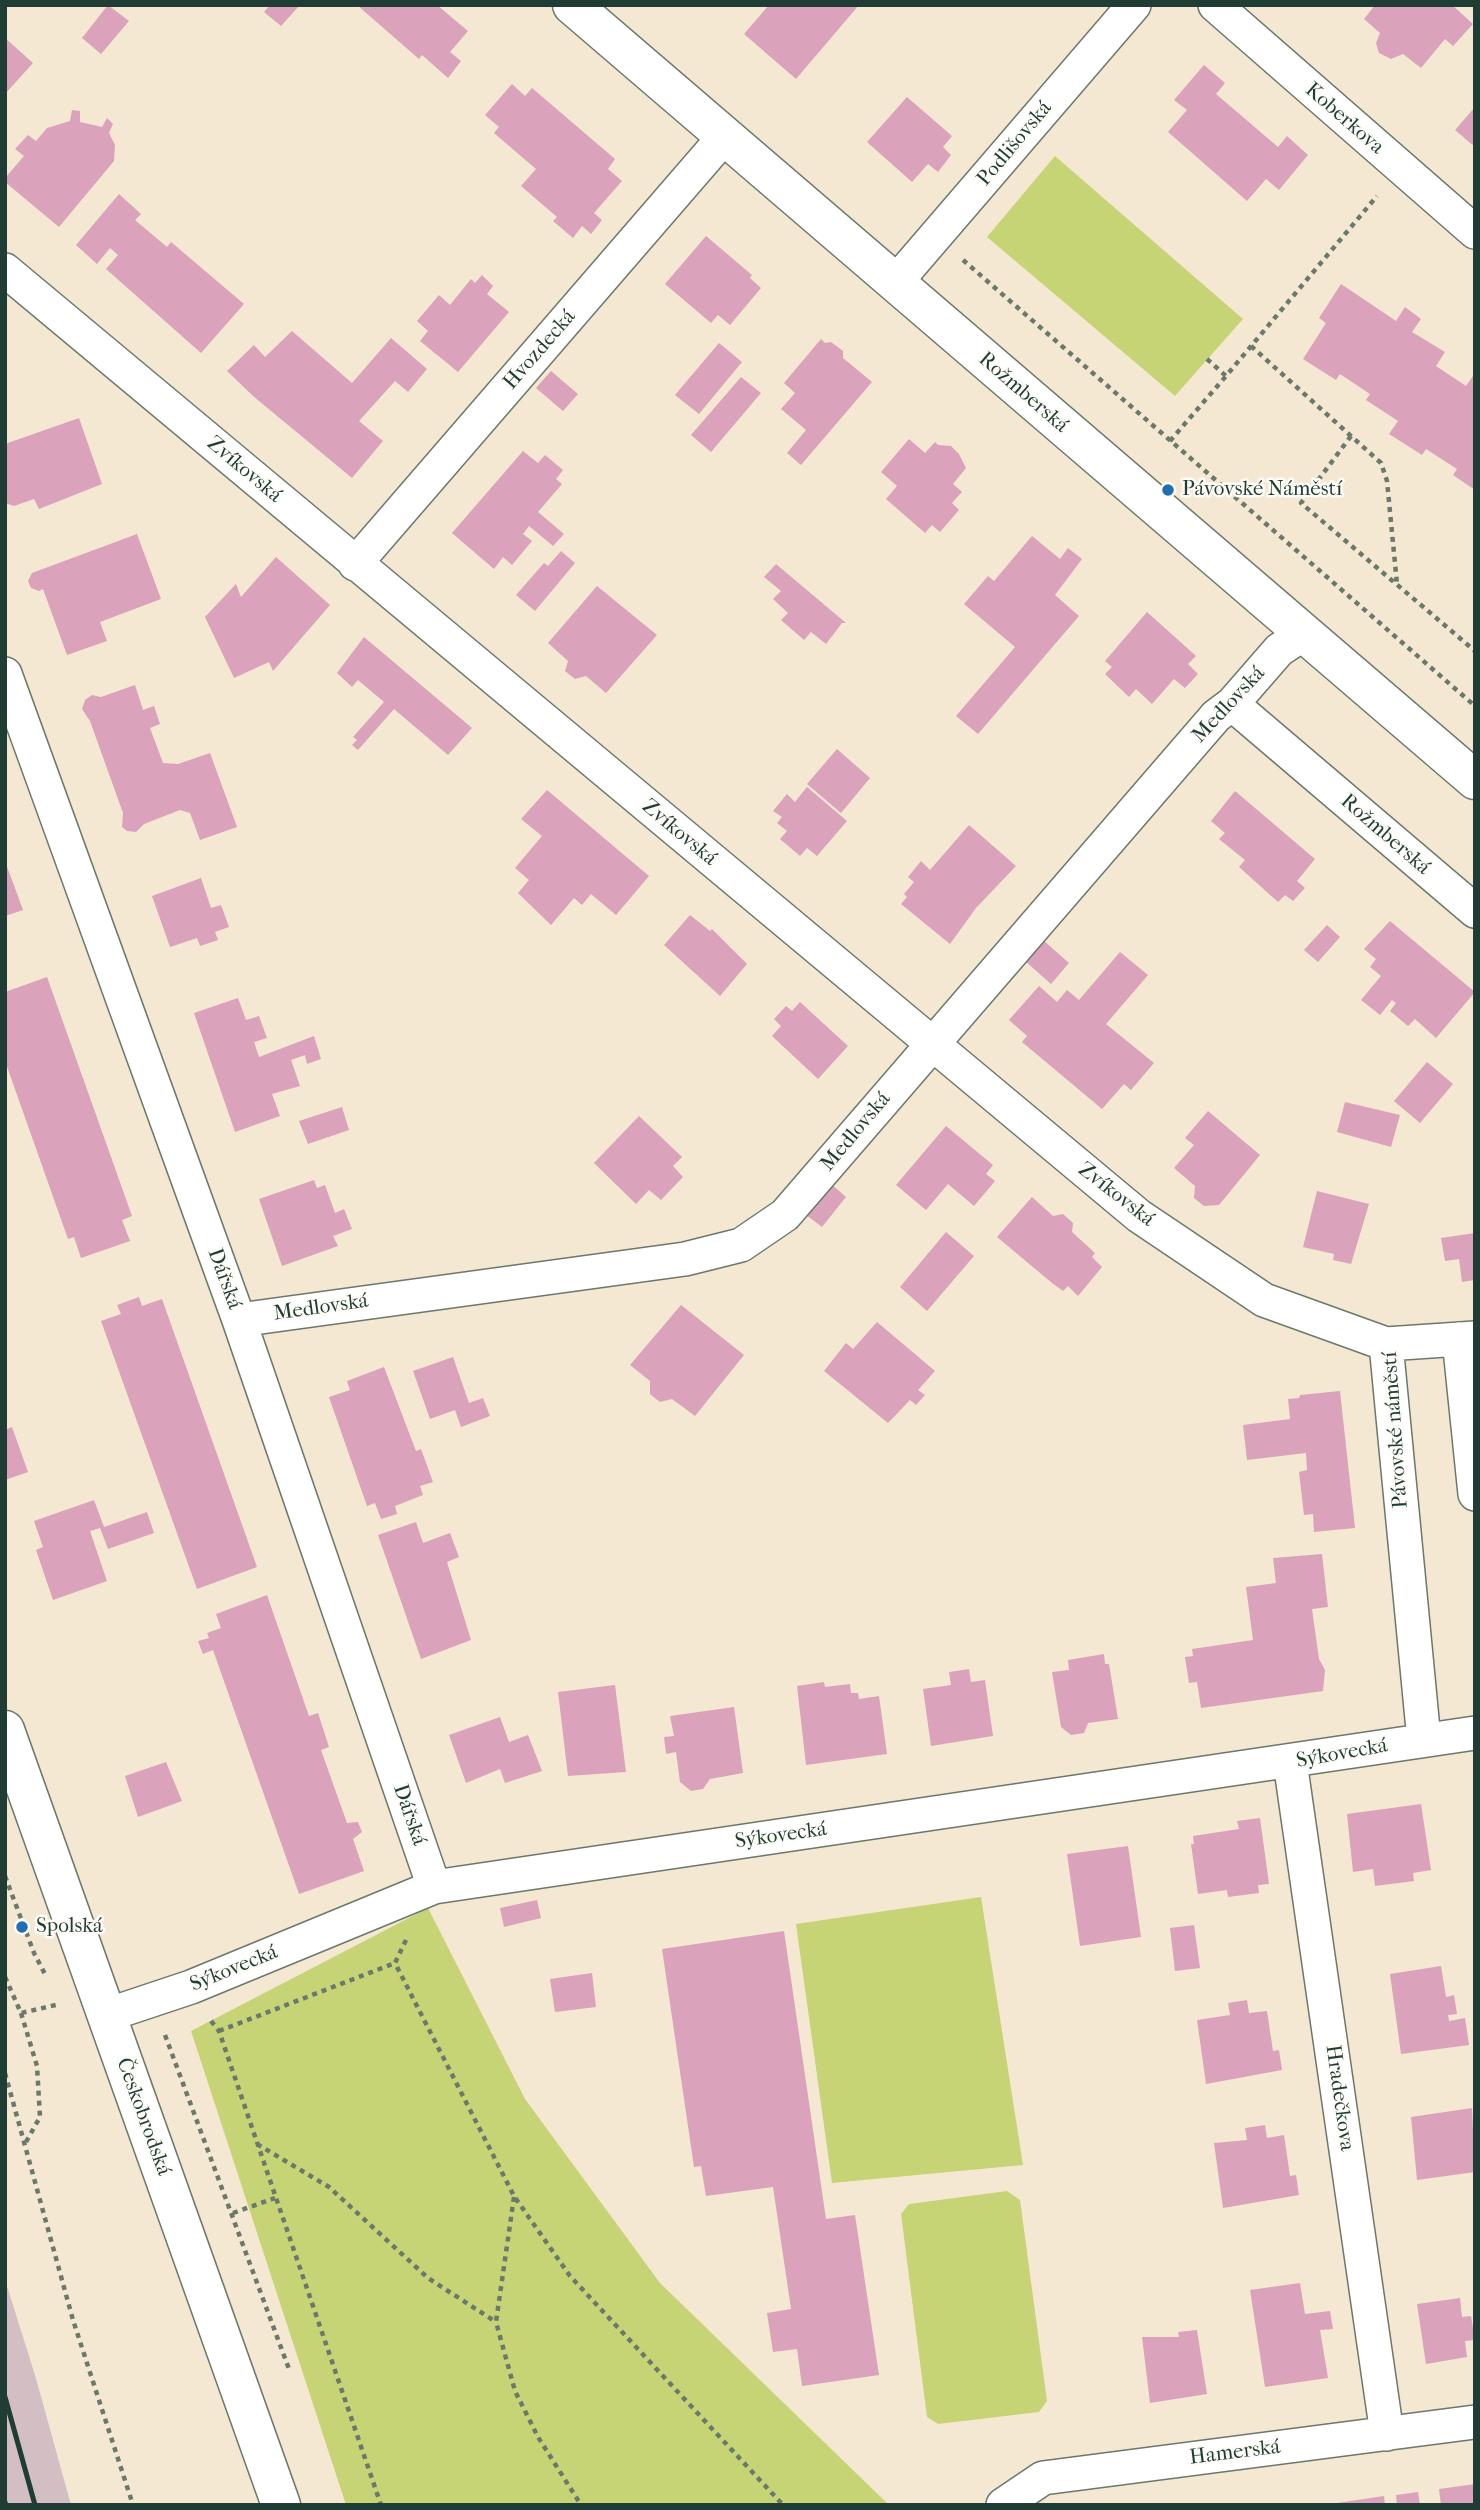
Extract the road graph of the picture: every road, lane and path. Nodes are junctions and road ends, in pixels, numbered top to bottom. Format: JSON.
{"nodes":[{"id":1,"x":572,"y":5,"type":"edge"},
{"id":2,"x":1134,"y":5,"type":"edge"},
{"id":3,"x":1215,"y":5,"type":"edge"},
{"id":4,"x":725,"y":136,"type":"junction"},
{"id":5,"x":1400,"y":169,"type":"junction"},
{"id":6,"x":1475,"y":232,"type":"edge"},
{"id":7,"x":936,"y":236,"type":"junction"},
{"id":8,"x":5,"y":270,"type":"edge"},
{"id":9,"x":895,"y":282,"type":"junction"},
{"id":10,"x":1251,"y":346,"type":"junction"},
{"id":11,"x":1208,"y":359,"type":"dead end"},
{"id":12,"x":1226,"y":376,"type":"junction"},
{"id":13,"x":1351,"y":436,"type":"junction"},
{"id":14,"x":1170,"y":441,"type":"junction"},
{"id":15,"x":355,"y":564,"type":"junction"},
{"id":16,"x":1398,"y":585,"type":"junction"},
{"id":17,"x":1303,"y":634,"type":"junction"},
{"id":18,"x":1475,"y":651,"type":"edge"},
{"id":19,"x":5,"y":674,"type":"edge"},
{"id":20,"x":1232,"y":704,"type":"junction"},
{"id":21,"x":1475,"y":706,"type":"edge"},
{"id":22,"x":1475,"y":780,"type":"edge"},
{"id":23,"x":1475,"y":911,"type":"edge"},
{"id":24,"x":931,"y":1044,"type":"junction"},
{"id":25,"x":239,"y":1320,"type":"junction"},
{"id":26,"x":1467,"y":1339,"type":"edge"},
{"id":27,"x":1386,"y":1344,"type":"junction"},
{"id":28,"x":1475,"y":1494,"type":"edge"},
{"id":29,"x":5,"y":1730,"type":"edge"},
{"id":30,"x":1475,"y":1733,"type":"edge"},
{"id":31,"x":1424,"y":1740,"type":"junction"},
{"id":32,"x":1290,"y":1762,"type":"junction"},
{"id":33,"x":5,"y":1876,"type":"edge"},
{"id":34,"x":434,"y":1886,"type":"junction"},
{"id":35,"x":34,"y":1953,"type":"dead end"},
{"id":36,"x":395,"y":1963,"type":"junction"},
{"id":37,"x":5,"y":1977,"type":"edge"},
{"id":38,"x":61,"y":2004,"type":"dead end"},
{"id":39,"x":21,"y":2013,"type":"junction"},
{"id":40,"x":107,"y":2015,"type":"junction"},
{"id":41,"x":207,"y":2016,"type":"dead end"},
{"id":42,"x":161,"y":2023,"type":"dead end"},
{"id":43,"x":219,"y":2031,"type":"junction"},
{"id":44,"x":5,"y":2074,"type":"edge"},
{"id":45,"x":26,"y":2143,"type":"junction"},
{"id":46,"x":257,"y":2144,"type":"junction"},
{"id":47,"x":514,"y":2196,"type":"junction"},
{"id":48,"x":275,"y":2198,"type":"junction"},
{"id":49,"x":233,"y":2213,"type":"junction"},
{"id":50,"x":496,"y":2322,"type":"junction"},
{"id":51,"x":289,"y":2370,"type":"dead end"},
{"id":52,"x":1475,"y":2422,"type":"edge"},
{"id":53,"x":1387,"y":2434,"type":"junction"},
{"id":54,"x":133,"y":2505,"type":"edge"},
{"id":55,"x":281,"y":2505,"type":"edge"},
{"id":56,"x":381,"y":2505,"type":"edge"},
{"id":57,"x":581,"y":2505,"type":"edge"},
{"id":58,"x":783,"y":2505,"type":"edge"},
{"id":59,"x":1003,"y":2505,"type":"edge"}],
"edges":[{"from":1,"to":4,"type":"street","name":"Rožmberská"},
{"from":2,"to":7,"type":"street","name":"Podlišovská"},
{"from":3,"to":5,"type":"street","name":"Koberkova"},
{"from":4,"to":9,"type":"street","name":"Rožmberská"},
{"from":4,"to":15,"type":"street","name":"Hvozdecká"},
{"from":5,"to":6,"type":"street","name":"Koberkova"},
{"from":5,"to":10,"type":"path"},
{"from":7,"to":9,"type":"street","name":"Podlišovská"},
{"from":7,"to":14,"type":"path"},
{"from":8,"to":15,"type":"street","name":"Zvíkovská"},
{"from":9,"to":17,"type":"street","name":"Rožmberská"},
{"from":10,"to":12,"type":"path"},
{"from":10,"to":13,"type":"path"},
{"from":11,"to":12,"type":"path"},
{"from":12,"to":14,"type":"path"},
{"from":13,"to":16,"type":"path"},
{"from":13,"to":16,"type":"path"},
{"from":14,"to":21,"type":"path"},
{"from":15,"to":24,"type":"street","name":"Zvíkovská"},
{"from":16,"to":18,"type":"path"},
{"from":17,"to":20,"type":"street","name":"Medlovská"},
{"from":17,"to":22,"type":"street","name":"Rožmberská"},
{"from":19,"to":25,"type":"street","name":"Dářská"},
{"from":20,"to":23,"type":"street","name":"Rožmberská"},
{"from":20,"to":24,"type":"street","name":"Medlovská"},
{"from":24,"to":25,"type":"street","name":"Medlovská"},
{"from":24,"to":27,"type":"street","name":"Zvíkovská"},
{"from":25,"to":34,"type":"street","name":"Dářská"},
{"from":26,"to":27,"type":"street","name":"Pávovské náměstí"},
{"from":26,"to":28,"type":"street","name":"Pávovské náměstí"},
{"from":27,"to":31,"type":"street","name":"Pávovské náměstí"},
{"from":29,"to":40,"type":"street","name":"Českobrodská"},
{"from":30,"to":31,"type":"street","name":"Sýkovecká"},
{"from":31,"to":32,"type":"street","name":"Sýkovecká"},
{"from":32,"to":34,"type":"street","name":"Sýkovecká"},
{"from":32,"to":53,"type":"street","name":"Hradečkova"},
{"from":33,"to":35,"type":"path"},
{"from":34,"to":36,"type":"path"},
{"from":34,"to":40,"type":"street","name":"Sýkovecká"},
{"from":36,"to":43,"type":"path"},
{"from":36,"to":47,"type":"path"},
{"from":37,"to":39,"type":"path"},
{"from":38,"to":39,"type":"path"},
{"from":39,"to":45,"type":"path"},
{"from":40,"to":55,"type":"street","name":"Českobrodská"},
{"from":41,"to":43,"type":"path"},
{"from":42,"to":49,"type":"path"},
{"from":43,"to":46,"type":"path"},
{"from":44,"to":45,"type":"path"},
{"from":45,"to":54,"type":"path"},
{"from":46,"to":48,"type":"path"},
{"from":46,"to":50,"type":"path"},
{"from":47,"to":50,"type":"path"},
{"from":47,"to":58,"type":"path"},
{"from":48,"to":49,"type":"path"},
{"from":48,"to":56,"type":"path"},
{"from":49,"to":51,"type":"path"},
{"from":50,"to":57,"type":"path"},
{"from":52,"to":53,"type":"street","name":"Hamerská"},
{"from":53,"to":59,"type":"street","name":"Hamerská"}]}
